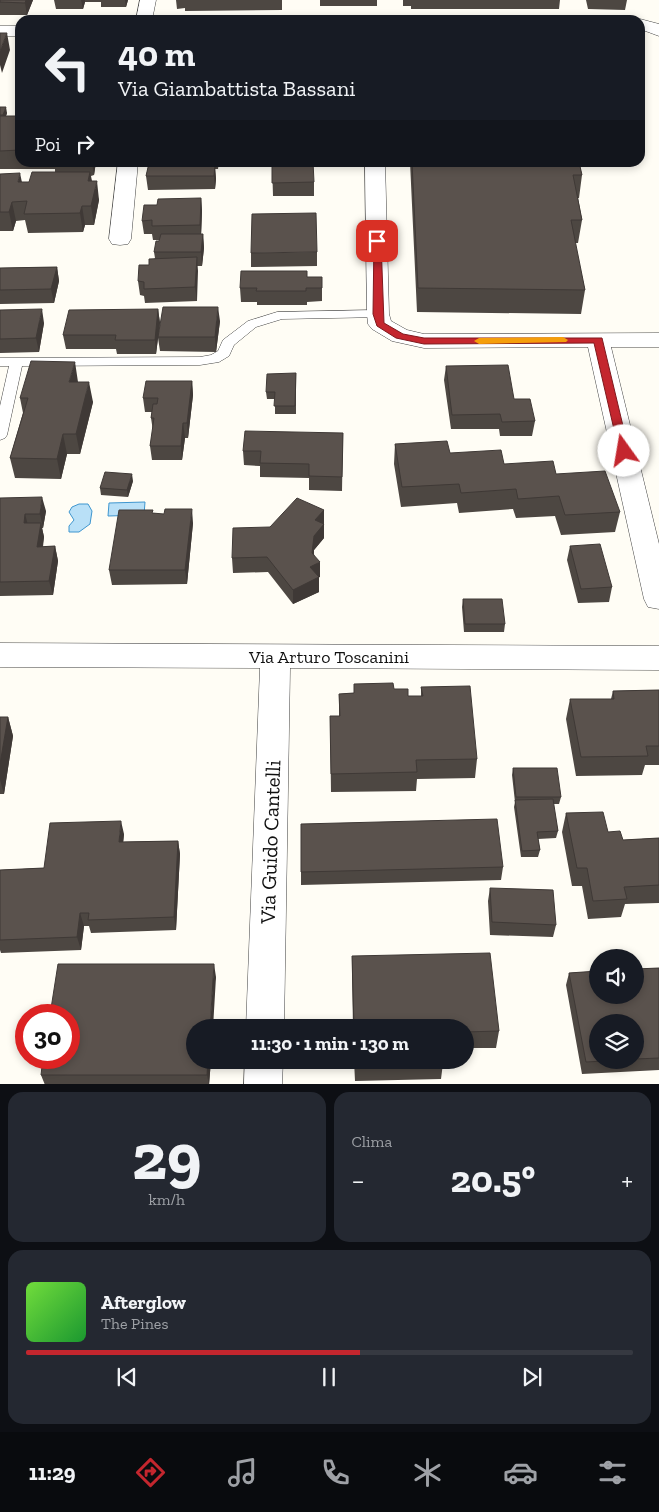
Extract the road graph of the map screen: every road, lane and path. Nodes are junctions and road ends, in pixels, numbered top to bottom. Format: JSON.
{"nodes":[{"id":1,"x":148,"y":0,"type":"edge"},
{"id":2,"x":145,"y":15,"type":"edge"},
{"id":3,"x":0,"y":31,"type":"edge"},
{"id":4,"x":15,"y":31,"type":"edge"},
{"id":5,"x":127,"y":167,"type":"edge"},
{"id":6,"x":375,"y":167,"type":"edge"},
{"id":7,"x":120,"y":239,"type":"dead end"},
{"id":8,"x":378,"y":314,"type":"junction"},
{"id":9,"x":598,"y":340,"type":"junction"},
{"id":10,"x":659,"y":340,"type":"edge"},
{"id":11,"x":17,"y":361,"type":"junction"},
{"id":12,"x":0,"y":362,"type":"edge"},
{"id":13,"x":0,"y":435,"type":"edge"},
{"id":14,"x":658,"y":599,"type":"edge"},
{"id":15,"x":0,"y":656,"type":"edge"},
{"id":16,"x":274,"y":657,"type":"junction"},
{"id":17,"x":659,"y":658,"type":"edge"},
{"id":18,"x":264,"y":1019,"type":"edge"},
{"id":19,"x":264,"y":1069,"type":"edge"},
{"id":20,"x":263,"y":1084,"type":"edge"}],
"edges":[{"from":1,"to":2,"type":"street"},
{"from":3,"to":4,"type":"street"},
{"from":5,"to":7,"type":"street"},
{"from":6,"to":8,"type":"street"},
{"from":8,"to":9,"type":"street"},
{"from":8,"to":11,"type":"lane"},
{"from":9,"to":10,"type":"street"},
{"from":9,"to":14,"type":"street"},
{"from":11,"to":12,"type":"lane"},
{"from":11,"to":13,"type":"lane"},
{"from":15,"to":16,"type":"street","name":"Via Arturo Toscanini"},
{"from":16,"to":17,"type":"street","name":"Via Arturo Toscanini"},
{"from":16,"to":18,"type":"street","name":"Via Guido Cantelli"},
{"from":19,"to":20,"type":"street"}]}
